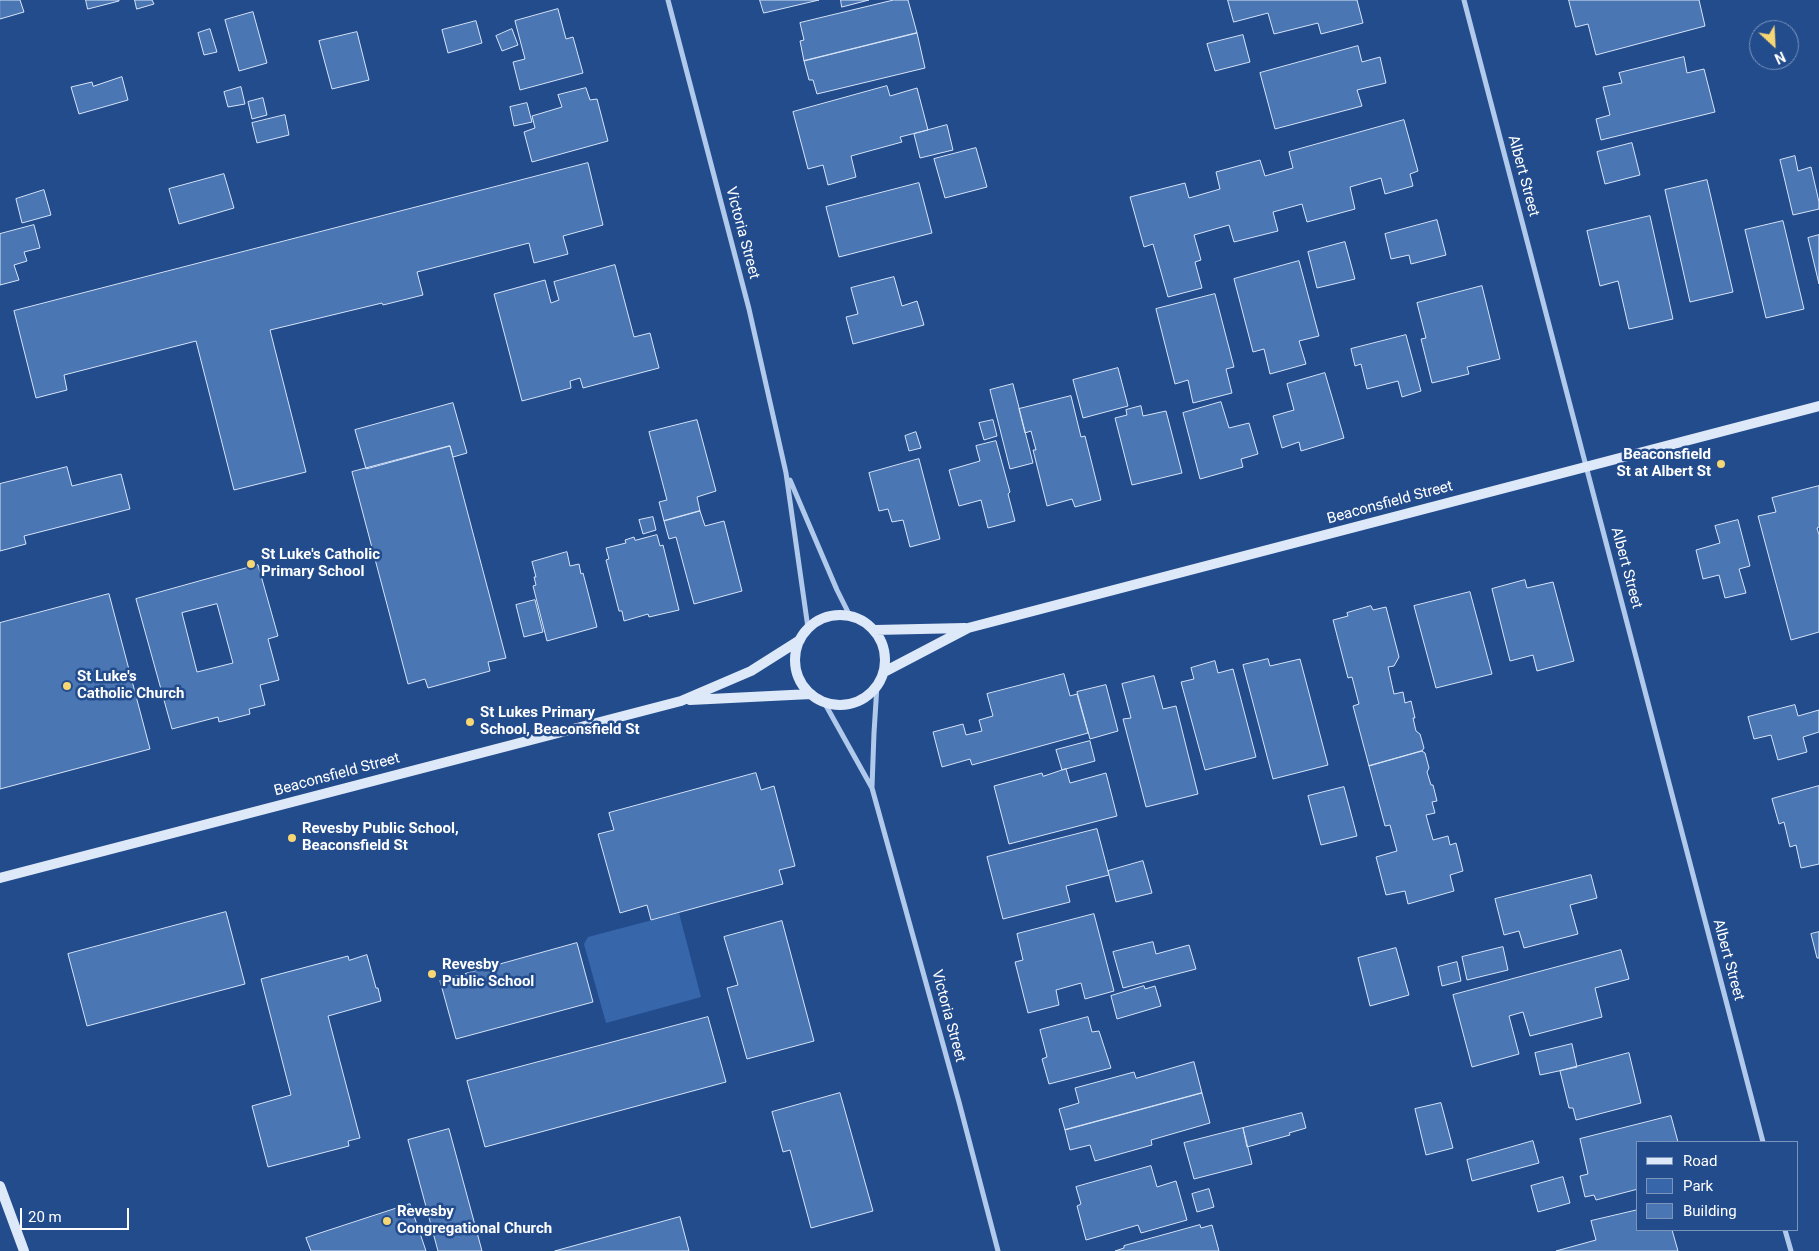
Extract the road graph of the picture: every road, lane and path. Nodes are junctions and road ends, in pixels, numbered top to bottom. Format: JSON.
{"nodes":[{"id":1,"x":668,"y":0,"type":"edge"},
{"id":2,"x":1464,"y":0,"type":"edge"},
{"id":3,"x":1819,"y":406,"type":"edge"},
{"id":4,"x":1587,"y":467,"type":"junction"},
{"id":5,"x":786,"y":473,"type":"junction"},
{"id":6,"x":850,"y":616,"type":"junction"},
{"id":7,"x":808,"y":628,"type":"junction"},
{"id":8,"x":968,"y":628,"type":"junction"},
{"id":9,"x":875,"y":630,"type":"junction"},
{"id":10,"x":800,"y":640,"type":"junction"},
{"id":11,"x":884,"y":672,"type":"junction"},
{"id":12,"x":877,"y":685,"type":"junction"},
{"id":13,"x":811,"y":694,"type":"junction"},
{"id":14,"x":681,"y":701,"type":"junction"},
{"id":15,"x":824,"y":702,"type":"junction"},
{"id":16,"x":872,"y":788,"type":"junction"},
{"id":17,"x":0,"y":878,"type":"edge"},
{"id":18,"x":1763,"y":1141,"type":"edge"},
{"id":19,"x":0,"y":1186,"type":"edge"},
{"id":20,"x":1785,"y":1231,"type":"edge"},
{"id":21,"x":24,"y":1251,"type":"edge"},
{"id":22,"x":998,"y":1251,"type":"edge"},
{"id":23,"x":1791,"y":1251,"type":"edge"}],
"edges":[{"from":1,"to":5,"type":"street","name":"Victoria Street"},
{"from":2,"to":4,"type":"street","name":"Albert Street"},
{"from":3,"to":4,"type":"main road","name":"Beaconsfield Street"},
{"from":4,"to":8,"type":"main road","name":"Beaconsfield Street"},
{"from":4,"to":18,"type":"street","name":"Albert Street"},
{"from":5,"to":6,"type":"street","name":"Victoria Street"},
{"from":5,"to":7,"type":"street","name":"Victoria Street"},
{"from":6,"to":7,"type":"main road"},
{"from":6,"to":9,"type":"main road"},
{"from":7,"to":10,"type":"main road"},
{"from":8,"to":9,"type":"main road","name":"Beaconsfield Street"},
{"from":8,"to":11,"type":"main road","name":"Beaconsfield Street"},
{"from":9,"to":11,"type":"main road"},
{"from":10,"to":13,"type":"main road"},
{"from":10,"to":14,"type":"main road","name":"Beaconsfield Street"},
{"from":11,"to":12,"type":"main road"},
{"from":12,"to":15,"type":"main road"},
{"from":12,"to":16,"type":"street","name":"Victoria Street"},
{"from":13,"to":14,"type":"main road","name":"Beaconsfield Street"},
{"from":13,"to":15,"type":"main road"},
{"from":14,"to":17,"type":"main road","name":"Beaconsfield Street"},
{"from":15,"to":16,"type":"street","name":"Victoria Street"},
{"from":16,"to":22,"type":"street","name":"Victoria Street"},
{"from":19,"to":21,"type":"main road"},
{"from":20,"to":23,"type":"street"}]}
